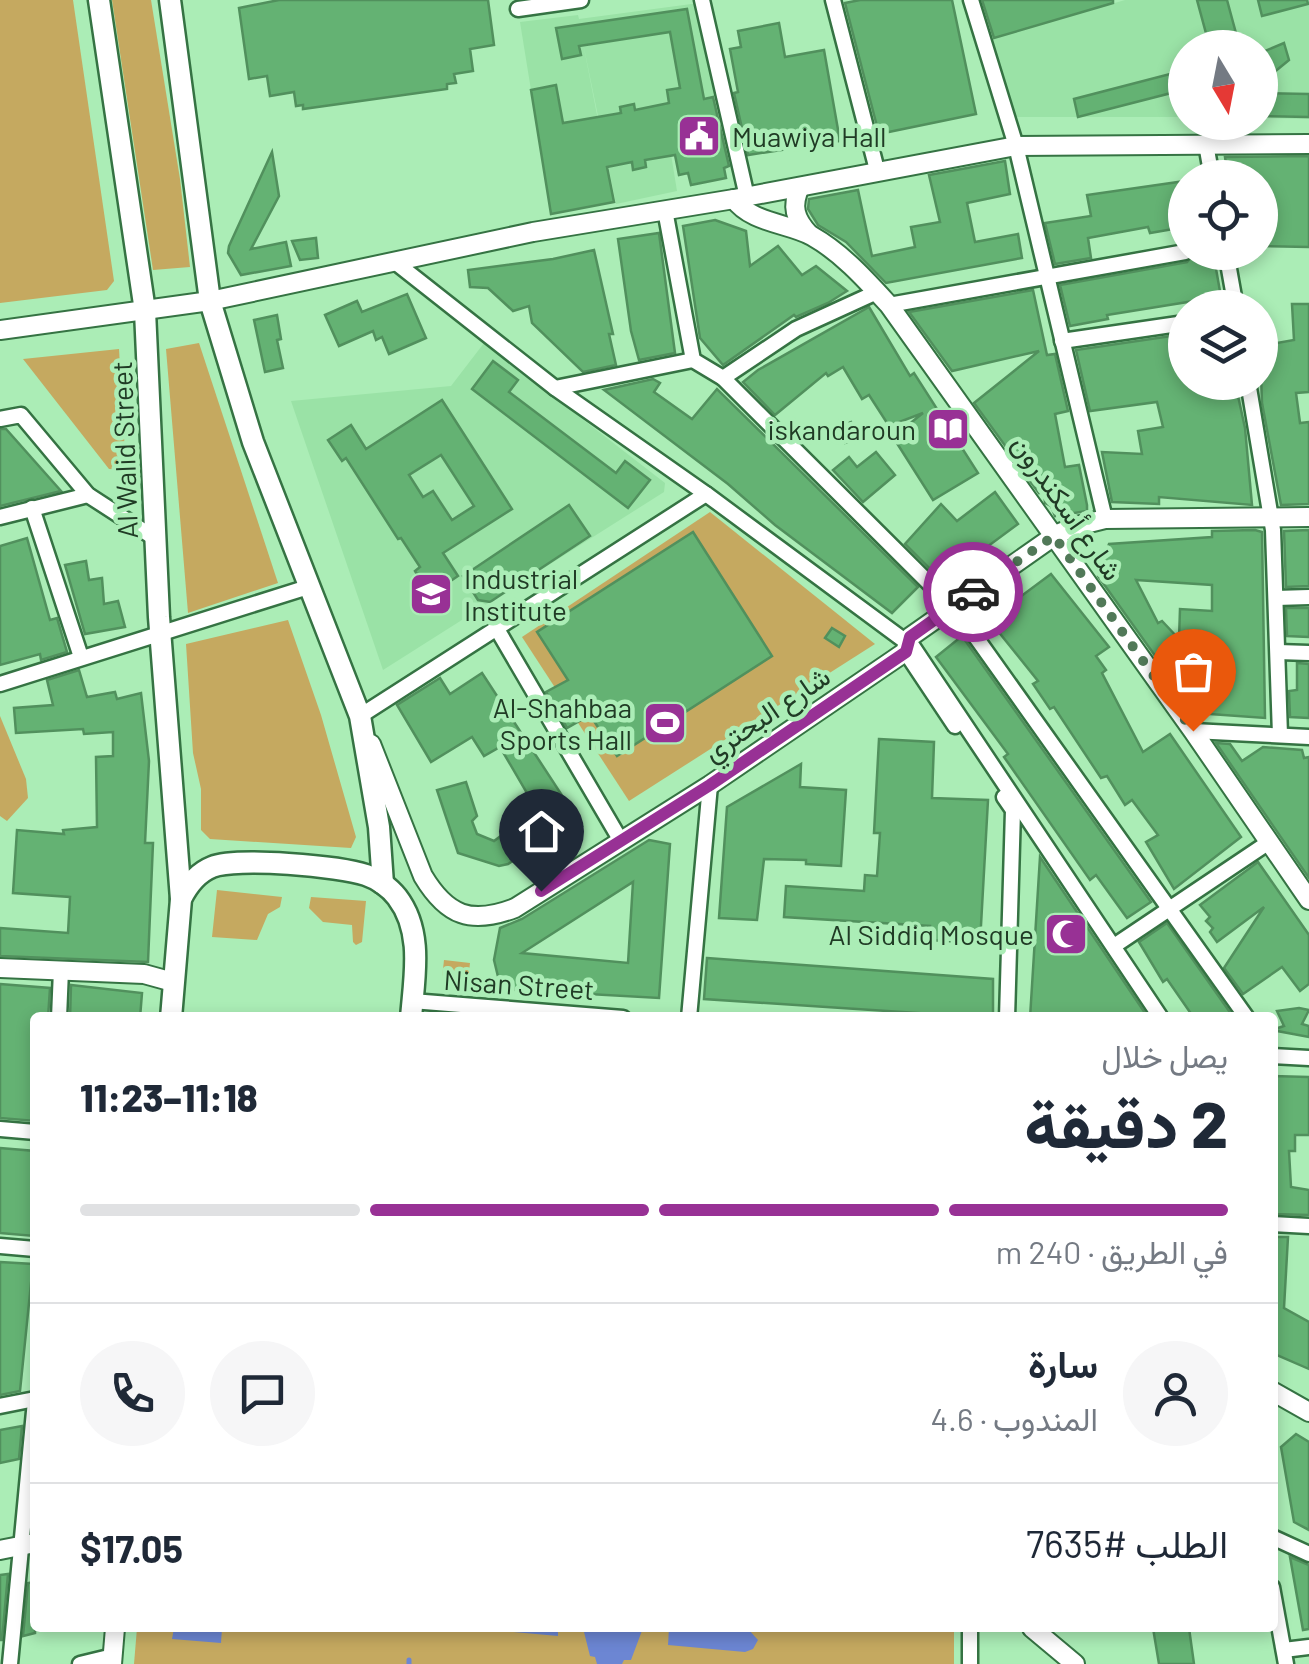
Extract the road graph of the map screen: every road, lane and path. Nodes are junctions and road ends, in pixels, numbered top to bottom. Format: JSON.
{"nodes":[{"id":1,"x":99,"y":0,"type":"edge"},
{"id":2,"x":170,"y":0,"type":"edge"},
{"id":3,"x":183,"y":0,"type":"edge"},
{"id":4,"x":581,"y":0,"type":"edge"},
{"id":5,"x":702,"y":0,"type":"edge"},
{"id":6,"x":832,"y":0,"type":"edge"},
{"id":7,"x":971,"y":0,"type":"edge"},
{"id":8,"x":518,"y":9,"type":"dead end"},
{"id":9,"x":178,"y":66,"type":"junction"},
{"id":10,"x":1206,"y":144,"type":"junction"},
{"id":11,"x":1309,"y":144,"type":"edge"},
{"id":12,"x":1016,"y":146,"type":"junction"},
{"id":13,"x":1209,"y":160,"type":"edge"},
{"id":14,"x":877,"y":170,"type":"junction"},
{"id":15,"x":800,"y":187,"type":"junction"},
{"id":16,"x":740,"y":198,"type":"junction"},
{"id":17,"x":665,"y":210,"type":"junction"},
{"id":18,"x":809,"y":234,"type":"junction"},
{"id":19,"x":1168,"y":255,"type":"edge"},
{"id":20,"x":396,"y":262,"type":"junction"},
{"id":21,"x":1047,"y":276,"type":"junction"},
{"id":22,"x":883,"y":299,"type":"junction"},
{"id":23,"x":210,"y":302,"type":"junction"},
{"id":24,"x":145,"y":311,"type":"junction"},
{"id":25,"x":1168,"y":325,"type":"edge"},
{"id":26,"x":0,"y":330,"type":"edge"},
{"id":27,"x":1062,"y":341,"type":"junction"},
{"id":28,"x":693,"y":360,"type":"junction"},
{"id":29,"x":723,"y":378,"type":"junction"},
{"id":30,"x":556,"y":388,"type":"junction"},
{"id":31,"x":1251,"y":400,"type":"edge"},
{"id":32,"x":0,"y":419,"type":"edge"},
{"id":33,"x":706,"y":494,"type":"junction"},
{"id":34,"x":88,"y":495,"type":"junction"},
{"id":35,"x":32,"y":508,"type":"junction"},
{"id":36,"x":0,"y":516,"type":"edge"},
{"id":37,"x":1309,"y":517,"type":"edge"},
{"id":38,"x":1271,"y":518,"type":"junction"},
{"id":39,"x":1105,"y":519,"type":"junction"},
{"id":40,"x":1054,"y":536,"type":"junction"},
{"id":41,"x":156,"y":539,"type":"junction"},
{"id":42,"x":308,"y":588,"type":"junction"},
{"id":43,"x":1309,"y":597,"type":"edge"},
{"id":44,"x":1276,"y":598,"type":"junction"},
{"id":45,"x":952,"y":607,"type":"junction"},
{"id":46,"x":497,"y":629,"type":"junction"},
{"id":47,"x":160,"y":633,"type":"junction"},
{"id":48,"x":907,"y":648,"type":"junction"},
{"id":49,"x":1278,"y":652,"type":"junction"},
{"id":50,"x":1309,"y":653,"type":"edge"},
{"id":51,"x":81,"y":658,"type":"junction"},
{"id":52,"x":0,"y":684,"type":"edge"},
{"id":53,"x":360,"y":716,"type":"junction"},
{"id":54,"x":1193,"y":731,"type":"junction"},
{"id":55,"x":1280,"y":735,"type":"junction"},
{"id":56,"x":1309,"y":737,"type":"edge"},
{"id":57,"x":710,"y":785,"type":"junction"},
{"id":58,"x":621,"y":841,"type":"junction"},
{"id":59,"x":1269,"y":842,"type":"junction"},
{"id":60,"x":383,"y":884,"type":"junction"},
{"id":61,"x":181,"y":899,"type":"junction"},
{"id":62,"x":1309,"y":900,"type":"edge"},
{"id":63,"x":1170,"y":909,"type":"junction"},
{"id":64,"x":1114,"y":946,"type":"junction"},
{"id":65,"x":0,"y":968,"type":"edge"},
{"id":66,"x":62,"y":970,"type":"junction"},
{"id":67,"x":174,"y":982,"type":"junction"},
{"id":68,"x":412,"y":1009,"type":"edge"},
{"id":69,"x":59,"y":1012,"type":"edge"},
{"id":70,"x":172,"y":1012,"type":"edge"},
{"id":71,"x":482,"y":1012,"type":"edge"},
{"id":72,"x":690,"y":1012,"type":"edge"},
{"id":73,"x":1008,"y":1012,"type":"edge"},
{"id":74,"x":1158,"y":1012,"type":"edge"},
{"id":75,"x":1243,"y":1012,"type":"edge"},
{"id":76,"x":1278,"y":1055,"type":"edge"},
{"id":77,"x":1309,"y":1058,"type":"edge"},
{"id":78,"x":0,"y":1129,"type":"edge"},
{"id":79,"x":30,"y":1132,"type":"edge"},
{"id":80,"x":1278,"y":1224,"type":"edge"},
{"id":81,"x":1309,"y":1226,"type":"edge"},
{"id":82,"x":0,"y":1246,"type":"edge"},
{"id":83,"x":30,"y":1249,"type":"edge"},
{"id":84,"x":1278,"y":1395,"type":"edge"},
{"id":85,"x":30,"y":1401,"type":"edge"},
{"id":86,"x":0,"y":1406,"type":"edge"},
{"id":87,"x":1309,"y":1412,"type":"edge"},
{"id":88,"x":30,"y":1504,"type":"edge"},
{"id":89,"x":1278,"y":1539,"type":"edge"},
{"id":90,"x":28,"y":1545,"type":"edge"},
{"id":91,"x":0,"y":1550,"type":"edge"},
{"id":92,"x":1309,"y":1554,"type":"edge"},
{"id":93,"x":1278,"y":1619,"type":"edge"},
{"id":94,"x":115,"y":1632,"type":"edge"},
{"id":95,"x":970,"y":1632,"type":"edge"},
{"id":96,"x":1037,"y":1632,"type":"edge"},
{"id":97,"x":1309,"y":1646,"type":"edge"},
{"id":98,"x":1285,"y":1657,"type":"edge"},
{"id":99,"x":112,"y":1660,"type":"edge"},
{"id":100,"x":10,"y":1664,"type":"edge"},
{"id":101,"x":80,"y":1664,"type":"edge"},
{"id":102,"x":970,"y":1664,"type":"edge"},
{"id":103,"x":1075,"y":1664,"type":"edge"}],
"edges":[{"from":1,"to":24,"type":"main road","name":"Al Walid Street"},
{"from":2,"to":9,"type":"main road"},
{"from":3,"to":9,"type":"main road"},
{"from":4,"to":8,"type":"street"},
{"from":5,"to":16,"type":"street"},
{"from":6,"to":14,"type":"street"},
{"from":7,"to":12,"type":"street"},
{"from":9,"to":23,"type":"main road"},
{"from":10,"to":11,"type":"main road"},
{"from":10,"to":12,"type":"main road"},
{"from":10,"to":13,"type":"street"},
{"from":12,"to":14,"type":"main road"},
{"from":12,"to":21,"type":"street"},
{"from":14,"to":15,"type":"main road"},
{"from":15,"to":16,"type":"main road"},
{"from":15,"to":18,"type":"main road"},
{"from":16,"to":17,"type":"main road"},
{"from":16,"to":18,"type":"main road","name":"شارع أسكندرون"},
{"from":17,"to":20,"type":"main road"},
{"from":17,"to":28,"type":"street"},
{"from":18,"to":22,"type":"main road","name":"شارع أسكندرون"},
{"from":19,"to":21,"type":"street"},
{"from":20,"to":23,"type":"main road"},
{"from":20,"to":30,"type":"street"},
{"from":21,"to":22,"type":"street"},
{"from":21,"to":27,"type":"street"},
{"from":22,"to":29,"type":"street"},
{"from":22,"to":40,"type":"main road","name":"شارع أسكندرون"},
{"from":23,"to":24,"type":"main road"},
{"from":23,"to":42,"type":"main road"},
{"from":24,"to":26,"type":"main road"},
{"from":24,"to":41,"type":"main road","name":"Al Walid Street"},
{"from":25,"to":27,"type":"street"},
{"from":27,"to":39,"type":"street"},
{"from":28,"to":29,"type":"street"},
{"from":28,"to":30,"type":"street"},
{"from":29,"to":45,"type":"street"},
{"from":30,"to":33,"type":"street"},
{"from":31,"to":38,"type":"street"},
{"from":32,"to":34,"type":"street"},
{"from":33,"to":46,"type":"street"},
{"from":33,"to":48,"type":"street"},
{"from":34,"to":35,"type":"street"},
{"from":34,"to":41,"type":"street"},
{"from":35,"to":36,"type":"street"},
{"from":35,"to":51,"type":"street"},
{"from":37,"to":38,"type":"main road","name":"شارع البحتري"},
{"from":38,"to":39,"type":"main road","name":"شارع البحتري"},
{"from":38,"to":44,"type":"street"},
{"from":39,"to":40,"type":"main road","name":"شارع البحتري"},
{"from":40,"to":45,"type":"main road","name":"شارع البحتري"},
{"from":40,"to":54,"type":"main road","name":"شارع أسكندرون"},
{"from":41,"to":47,"type":"main road","name":"Al Walid Street"},
{"from":42,"to":47,"type":"street"},
{"from":42,"to":53,"type":"main road"},
{"from":43,"to":44,"type":"street"},
{"from":44,"to":49,"type":"street"},
{"from":45,"to":48,"type":"main road","name":"شارع البحتري"},
{"from":45,"to":63,"type":"street"},
{"from":46,"to":53,"type":"street"},
{"from":46,"to":58,"type":"street"},
{"from":47,"to":51,"type":"street"},
{"from":47,"to":61,"type":"main road","name":"Al Walid Street"},
{"from":48,"to":57,"type":"main road","name":"شارع البحتري"},
{"from":48,"to":64,"type":"street"},
{"from":48,"to":73,"type":"street"},
{"from":49,"to":50,"type":"street"},
{"from":49,"to":55,"type":"street"},
{"from":51,"to":52,"type":"street"},
{"from":53,"to":58,"type":"main road","name":"شارع البحتري"},
{"from":53,"to":60,"type":"main road"},
{"from":54,"to":55,"type":"street"},
{"from":54,"to":59,"type":"main road","name":"شارع أسكندرون"},
{"from":55,"to":56,"type":"street"},
{"from":57,"to":58,"type":"main road","name":"شارع البحتري"},
{"from":57,"to":72,"type":"street"},
{"from":59,"to":62,"type":"main road","name":"شارع أسكندرون"},
{"from":59,"to":63,"type":"street"},
{"from":60,"to":61,"type":"main road"},
{"from":60,"to":68,"type":"main road"},
{"from":61,"to":67,"type":"main road","name":"Al Walid Street"},
{"from":63,"to":64,"type":"street"},
{"from":63,"to":75,"type":"street"},
{"from":64,"to":74,"type":"street"},
{"from":65,"to":66,"type":"main road"},
{"from":66,"to":67,"type":"main road"},
{"from":66,"to":69,"type":"street"},
{"from":67,"to":70,"type":"main road","name":"Al Walid Street"},
{"from":68,"to":71,"type":"street","name":"Nisan Street"},
{"from":76,"to":77,"type":"street"},
{"from":78,"to":79,"type":"street"},
{"from":80,"to":81,"type":"street"},
{"from":82,"to":83,"type":"street"},
{"from":84,"to":87,"type":"main road"},
{"from":85,"to":86,"type":"street"},
{"from":88,"to":90,"type":"street"},
{"from":89,"to":92,"type":"street"},
{"from":90,"to":91,"type":"main road"},
{"from":90,"to":100,"type":"street"},
{"from":93,"to":98,"type":"street"},
{"from":94,"to":99,"type":"main road"},
{"from":95,"to":102,"type":"street"},
{"from":96,"to":103,"type":"main road"},
{"from":97,"to":98,"type":"street"},
{"from":99,"to":101,"type":"street"}]}
